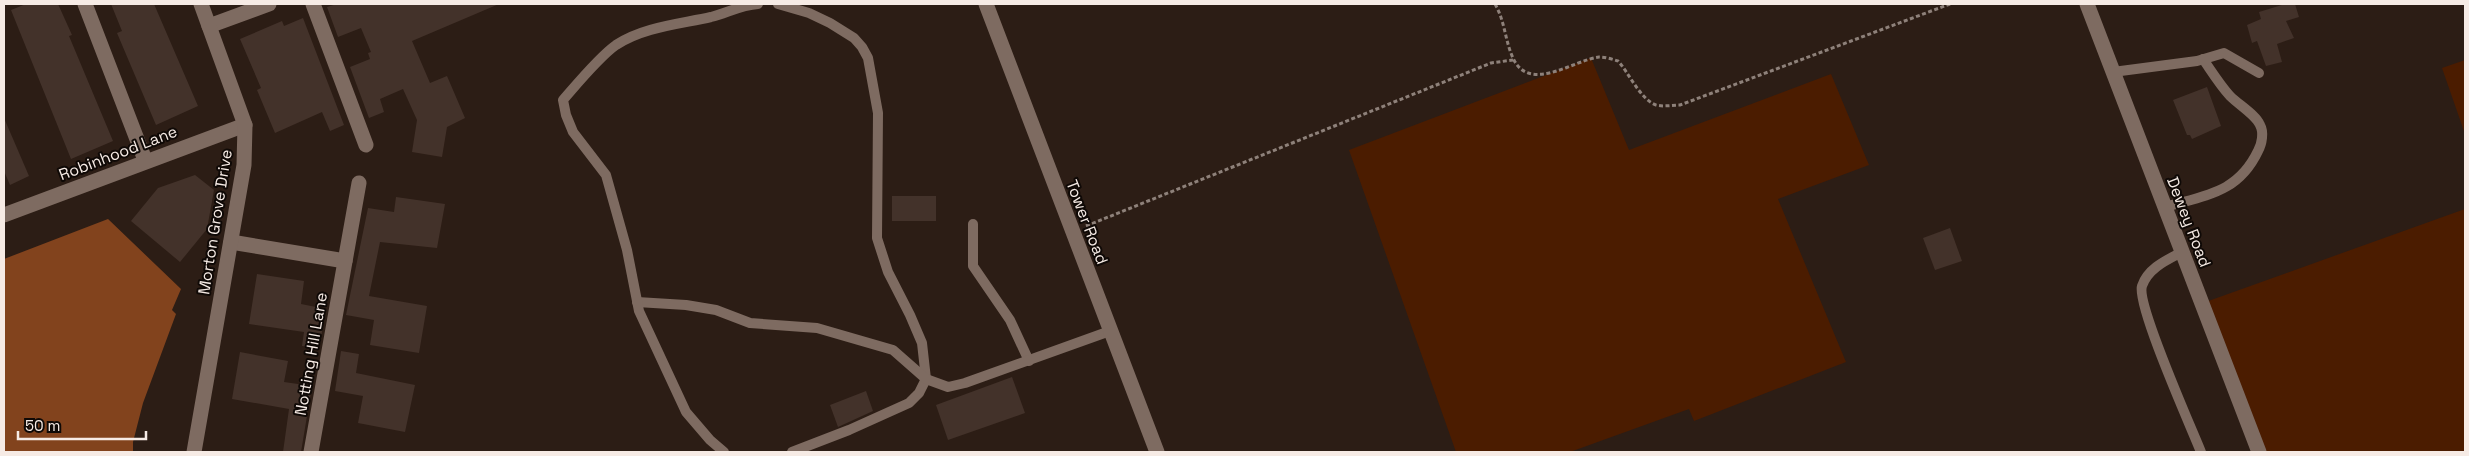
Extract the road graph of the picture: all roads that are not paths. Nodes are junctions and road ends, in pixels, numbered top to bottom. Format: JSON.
{"nodes":[{"id":1,"x":85,"y":4,"type":"edge"},
{"id":2,"x":200,"y":4,"type":"edge"},
{"id":3,"x":269,"y":4,"type":"edge"},
{"id":4,"x":314,"y":4,"type":"edge"},
{"id":5,"x":758,"y":4,"type":"edge"},
{"id":6,"x":778,"y":4,"type":"edge"},
{"id":7,"x":986,"y":4,"type":"edge"},
{"id":8,"x":2087,"y":4,"type":"edge"},
{"id":9,"x":209,"y":26,"type":"junction"},
{"id":10,"x":2203,"y":59,"type":"junction"},
{"id":11,"x":2113,"y":72,"type":"junction"},
{"id":12,"x":2259,"y":73,"type":"dead end"},
{"id":13,"x":245,"y":124,"type":"junction"},
{"id":14,"x":366,"y":145,"type":"dead end"},
{"id":15,"x":145,"y":160,"type":"junction"},
{"id":16,"x":359,"y":183,"type":"dead end"},
{"id":17,"x":2165,"y":207,"type":"junction"},
{"id":18,"x":4,"y":215,"type":"edge"},
{"id":19,"x":972,"y":224,"type":"dead end"},
{"id":20,"x":231,"y":242,"type":"junction"},
{"id":21,"x":2182,"y":252,"type":"junction"},
{"id":22,"x":345,"y":261,"type":"junction"},
{"id":23,"x":636,"y":302,"type":"junction"},
{"id":24,"x":1110,"y":331,"type":"junction"},
{"id":25,"x":1028,"y":361,"type":"junction"},
{"id":26,"x":926,"y":379,"type":"junction"},
{"id":27,"x":194,"y":452,"type":"edge"},
{"id":28,"x":311,"y":452,"type":"edge"},
{"id":29,"x":724,"y":452,"type":"edge"},
{"id":30,"x":792,"y":452,"type":"edge"},
{"id":31,"x":1157,"y":452,"type":"edge"},
{"id":32,"x":2201,"y":452,"type":"edge"},
{"id":33,"x":2259,"y":452,"type":"edge"}],
"edges":[{"from":1,"to":15,"type":"street"},
{"from":2,"to":9,"type":"street","name":"Morton Grove Drive"},
{"from":3,"to":9,"type":"street"},
{"from":4,"to":14,"type":"street"},
{"from":5,"to":23,"type":"lane"},
{"from":6,"to":26,"type":"lane"},
{"from":7,"to":24,"type":"street","name":"Tower Road"},
{"from":8,"to":11,"type":"street","name":"Dewey Road"},
{"from":9,"to":13,"type":"street","name":"Morton Grove Drive"},
{"from":10,"to":11,"type":"lane"},
{"from":10,"to":12,"type":"lane"},
{"from":10,"to":17,"type":"lane"},
{"from":11,"to":17,"type":"street","name":"Dewey Road"},
{"from":13,"to":15,"type":"street","name":"Robinhood Lane"},
{"from":13,"to":20,"type":"street","name":"Morton Grove Drive"},
{"from":15,"to":18,"type":"street","name":"Robinhood Lane"},
{"from":16,"to":22,"type":"street","name":"Notting Hill Lane"},
{"from":17,"to":21,"type":"street","name":"Dewey Road"},
{"from":19,"to":25,"type":"lane"},
{"from":20,"to":22,"type":"street"},
{"from":20,"to":27,"type":"street","name":"Morton Grove Drive"},
{"from":21,"to":32,"type":"lane"},
{"from":21,"to":33,"type":"street","name":"Dewey Road"},
{"from":22,"to":28,"type":"street","name":"Notting Hill Lane"},
{"from":23,"to":26,"type":"lane"},
{"from":23,"to":29,"type":"lane"},
{"from":24,"to":25,"type":"lane"},
{"from":24,"to":31,"type":"street","name":"Tower Road"},
{"from":25,"to":26,"type":"lane"},
{"from":26,"to":30,"type":"lane"}]}
